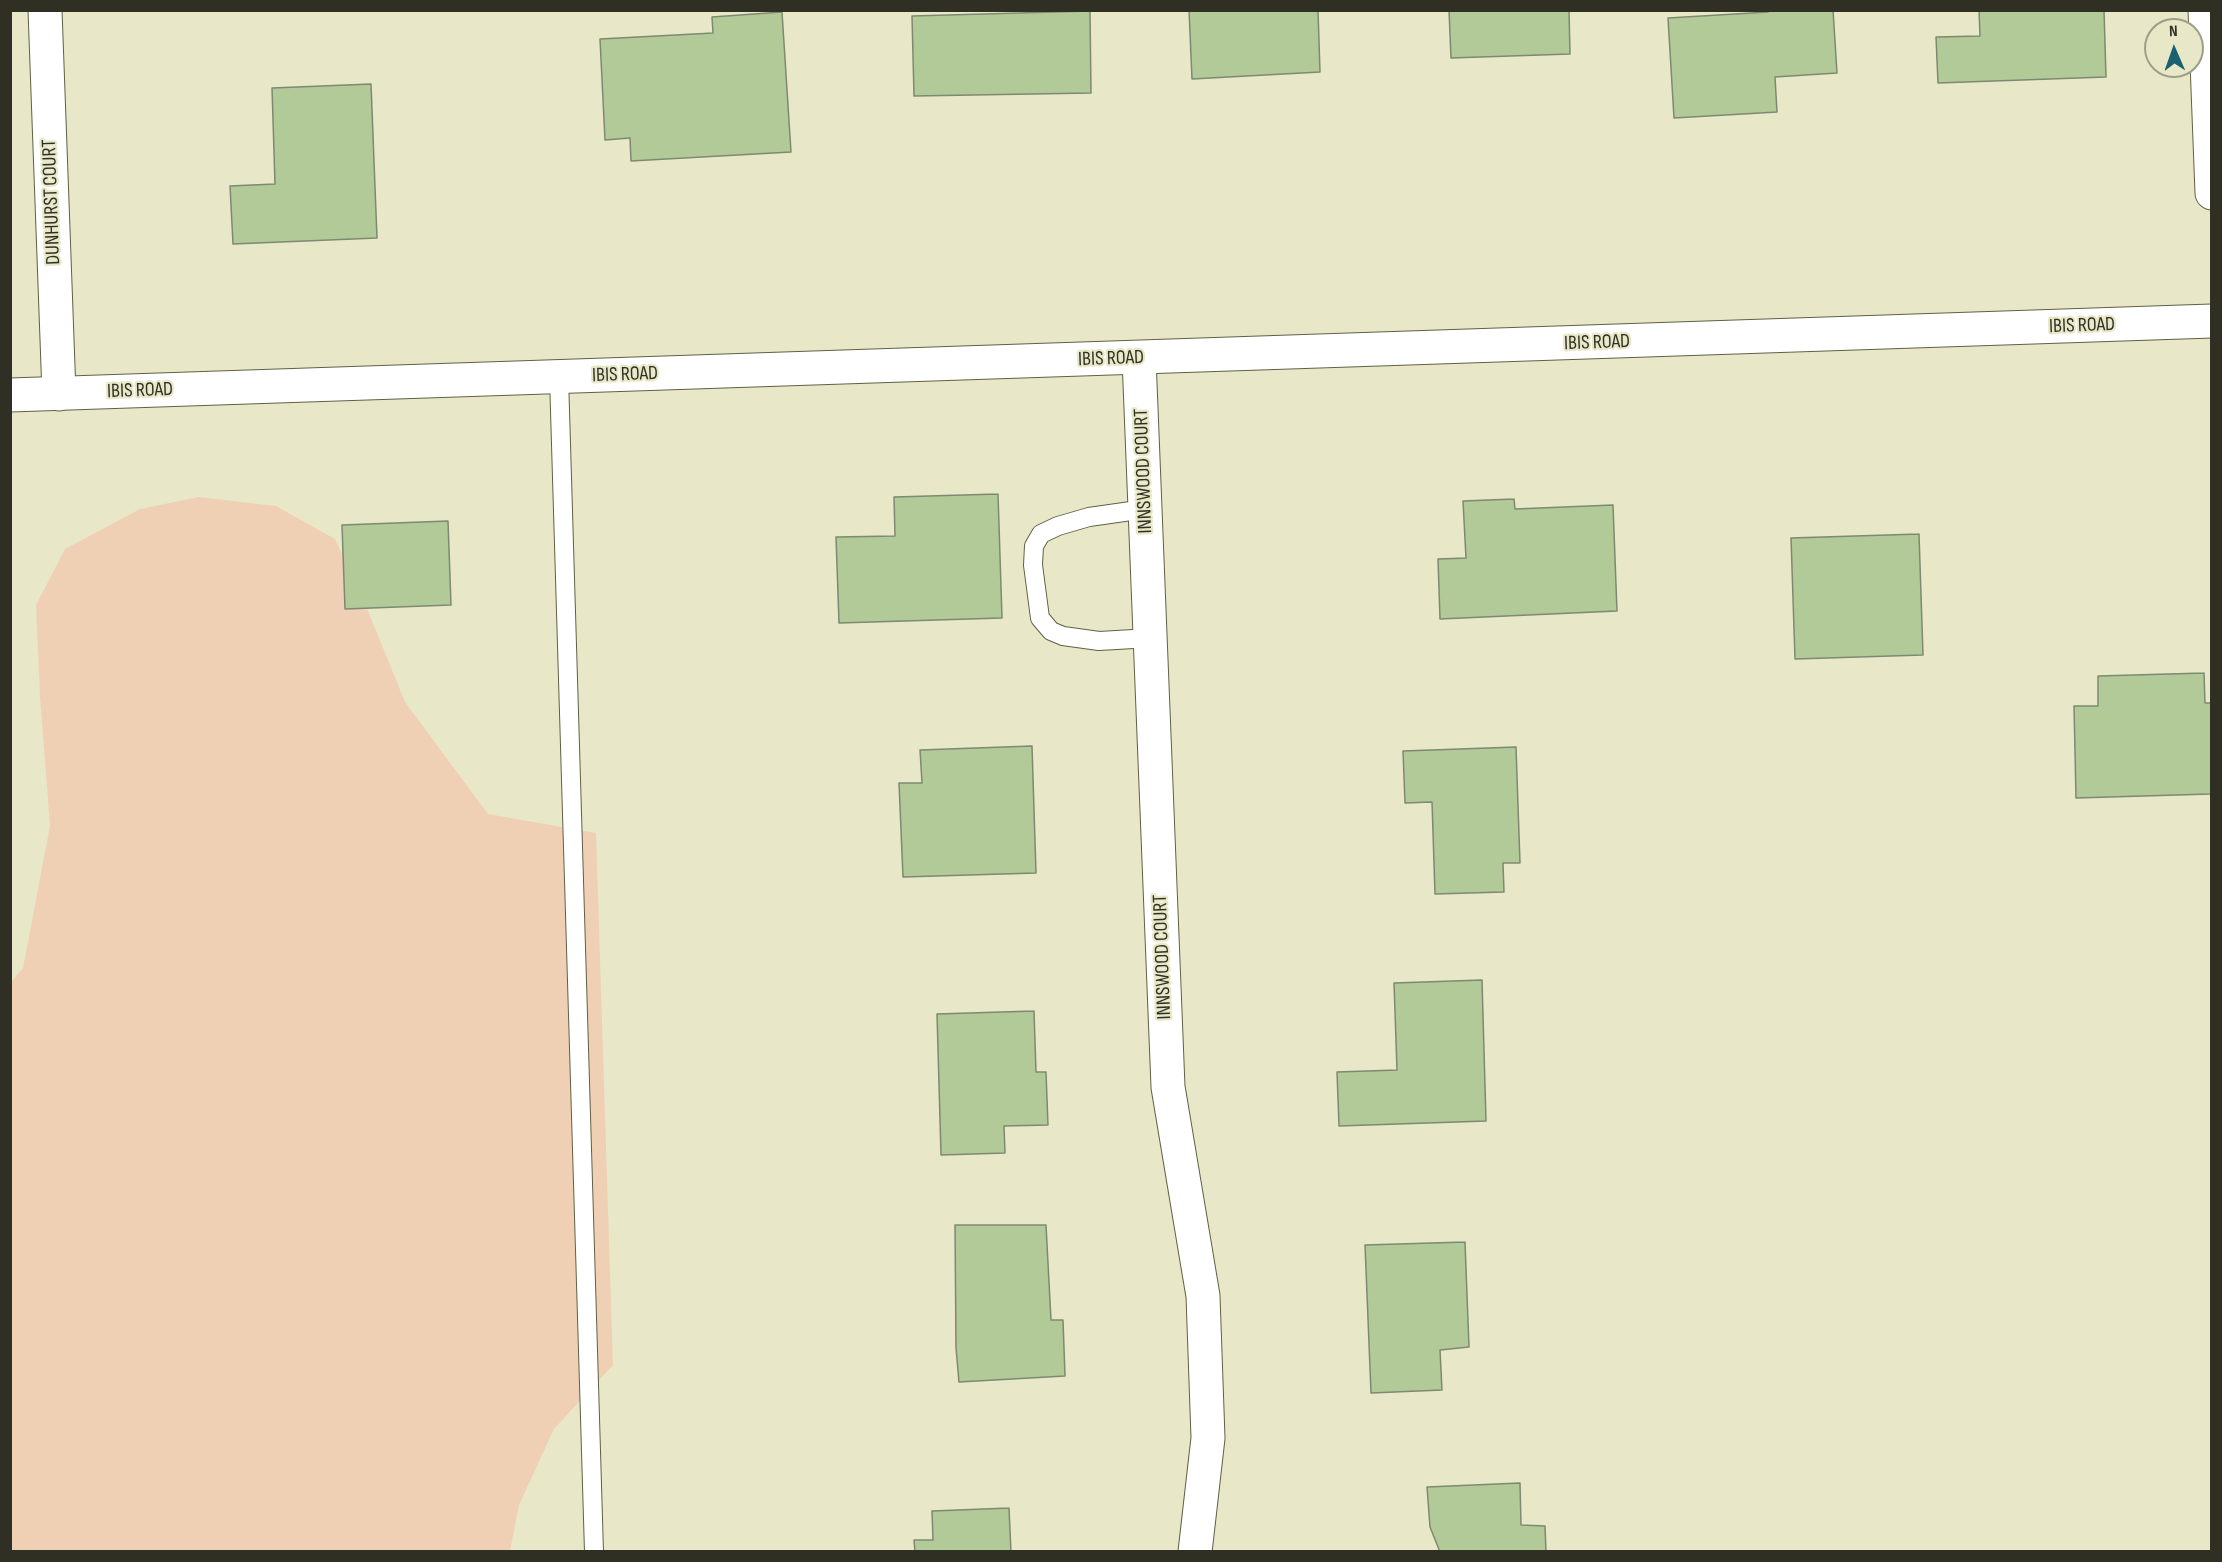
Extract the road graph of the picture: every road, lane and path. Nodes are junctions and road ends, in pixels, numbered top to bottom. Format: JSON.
{"nodes":[{"id":1,"x":45,"y":10,"type":"edge"},
{"id":2,"x":2205,"y":10,"type":"edge"},
{"id":3,"x":2211,"y":193,"type":"edge"},
{"id":4,"x":2211,"y":321,"type":"edge"},
{"id":5,"x":1139,"y":358,"type":"junction"},
{"id":6,"x":559,"y":377,"type":"junction"},
{"id":7,"x":59,"y":394,"type":"junction"},
{"id":8,"x":10,"y":395,"type":"edge"},
{"id":9,"x":1145,"y":509,"type":"junction"},
{"id":10,"x":1150,"y":638,"type":"junction"},
{"id":11,"x":594,"y":1551,"type":"edge"},
{"id":12,"x":1195,"y":1551,"type":"edge"}],
"edges":[{"from":1,"to":7,"type":"street","name":"DUNHURST COURT"},
{"from":2,"to":3,"type":"street"},
{"from":4,"to":5,"type":"street","name":"IBIS ROAD"},
{"from":5,"to":6,"type":"street","name":"IBIS ROAD"},
{"from":5,"to":9,"type":"street","name":"INNSWOOD COURT"},
{"from":6,"to":7,"type":"street","name":"IBIS ROAD"},
{"from":6,"to":11,"type":"lane"},
{"from":7,"to":8,"type":"street","name":"IBIS ROAD"},
{"from":9,"to":10,"type":"street","name":"INNSWOOD COURT"},
{"from":9,"to":10,"type":"lane"},
{"from":10,"to":12,"type":"street","name":"INNSWOOD COURT"}]}
